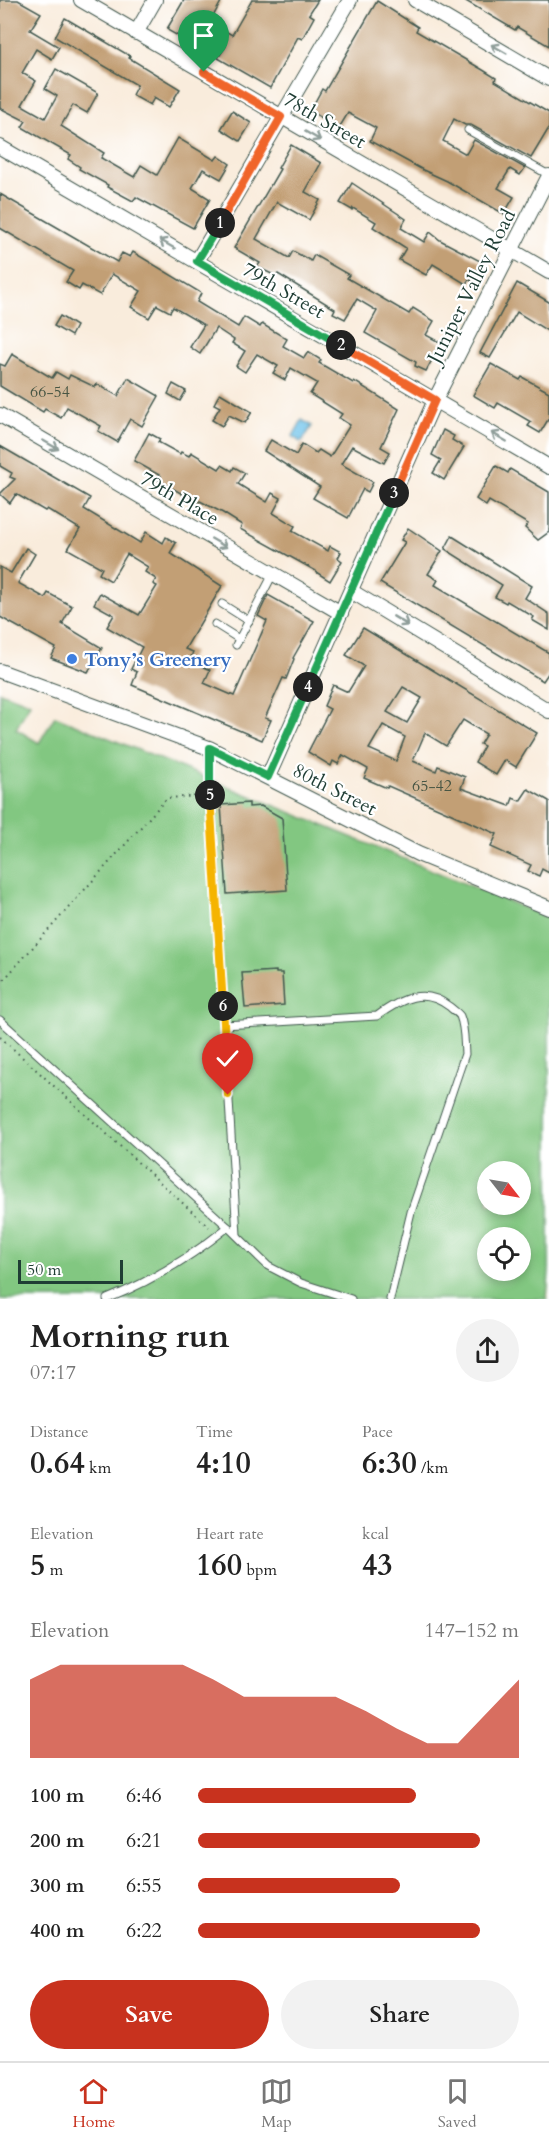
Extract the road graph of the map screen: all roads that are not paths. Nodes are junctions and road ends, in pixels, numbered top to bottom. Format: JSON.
{"nodes":[{"id":1,"x":81,"y":0,"type":"edge"},
{"id":2,"x":155,"y":0,"type":"edge"},
{"id":3,"x":350,"y":0,"type":"edge"},
{"id":4,"x":415,"y":0,"type":"edge"},
{"id":5,"x":136,"y":33,"type":"junction"},
{"id":6,"x":549,"y":79,"type":"edge"},
{"id":7,"x":281,"y":117,"type":"junction"},
{"id":8,"x":468,"y":130,"type":"dead end"},
{"id":9,"x":0,"y":147,"type":"edge"},
{"id":10,"x":549,"y":175,"type":"edge"},
{"id":11,"x":511,"y":250,"type":"junction"},
{"id":12,"x":197,"y":261,"type":"junction"},
{"id":13,"x":549,"y":272,"type":"edge"},
{"id":14,"x":435,"y":400,"type":"junction"},
{"id":15,"x":0,"y":415,"type":"edge"},
{"id":16,"x":549,"y":466,"type":"edge"},
{"id":17,"x":273,"y":574,"type":"junction"},
{"id":18,"x":351,"y":591,"type":"junction"},
{"id":19,"x":222,"y":604,"type":"dead end"},
{"id":20,"x":341,"y":613,"type":"junction"},
{"id":21,"x":249,"y":621,"type":"junction"},
{"id":22,"x":215,"y":624,"type":"dead end"},
{"id":23,"x":0,"y":670,"type":"edge"},
{"id":24,"x":549,"y":711,"type":"edge"},
{"id":25,"x":210,"y":748,"type":"junction"},
{"id":26,"x":268,"y":777,"type":"junction"},
{"id":27,"x":549,"y":908,"type":"edge"},
{"id":28,"x":0,"y":1020,"type":"edge"},
{"id":29,"x":224,"y":1025,"type":"junction"},
{"id":30,"x":228,"y":1227,"type":"junction"},
{"id":31,"x":237,"y":1235,"type":"junction"},
{"id":32,"x":107,"y":1299,"type":"edge"},
{"id":33,"x":351,"y":1299,"type":"edge"},
{"id":34,"x":390,"y":1299,"type":"edge"}],
"edges":[{"from":1,"to":5,"type":"street","name":"78th Street"},
{"from":2,"to":5,"type":"street"},
{"from":3,"to":7,"type":"street"},
{"from":6,"to":4,"type":"street","one_way":true},
{"from":5,"to":7,"type":"street","name":"78th Street"},
{"from":7,"to":11,"type":"street","name":"78th Street","one_way":true},
{"from":7,"to":12,"type":"street"},
{"from":8,"to":10,"type":"lane"},
{"from":12,"to":9,"type":"street","name":"79th Street","one_way":true},
{"from":10,"to":11,"type":"street","name":"Juniper Valley Road"},
{"from":11,"to":13,"type":"street","name":"78th Street"},
{"from":11,"to":14,"type":"street","name":"Juniper Valley Road"},
{"from":12,"to":14,"type":"street","name":"79th Street"},
{"from":16,"to":14,"type":"street","name":"79th Street","one_way":true},
{"from":14,"to":18,"type":"street","name":"Juniper Valley Road"},
{"from":15,"to":17,"type":"street","name":"79th Place","one_way":true},
{"from":17,"to":20,"type":"street","name":"79th Place"},
{"from":17,"to":21,"type":"lane"},
{"from":18,"to":20,"type":"street","name":"Juniper Valley Road"},
{"from":18,"to":24,"type":"street","one_way":true},
{"from":19,"to":21,"type":"lane"},
{"from":20,"to":26,"type":"street","name":"Juniper Valley Road"},
{"from":21,"to":22,"type":"lane"},
{"from":23,"to":25,"type":"street","name":"80th Street"},
{"from":25,"to":26,"type":"street","name":"80th Street"},
{"from":25,"to":29,"type":"lane"},
{"from":26,"to":27,"type":"street","name":"80th Street"},
{"from":28,"to":30,"type":"lane"},
{"from":29,"to":31,"type":"lane"},
{"from":29,"to":34,"type":"lane"},
{"from":30,"to":31,"type":"lane"},
{"from":30,"to":32,"type":"lane"},
{"from":31,"to":33,"type":"lane"}]}
